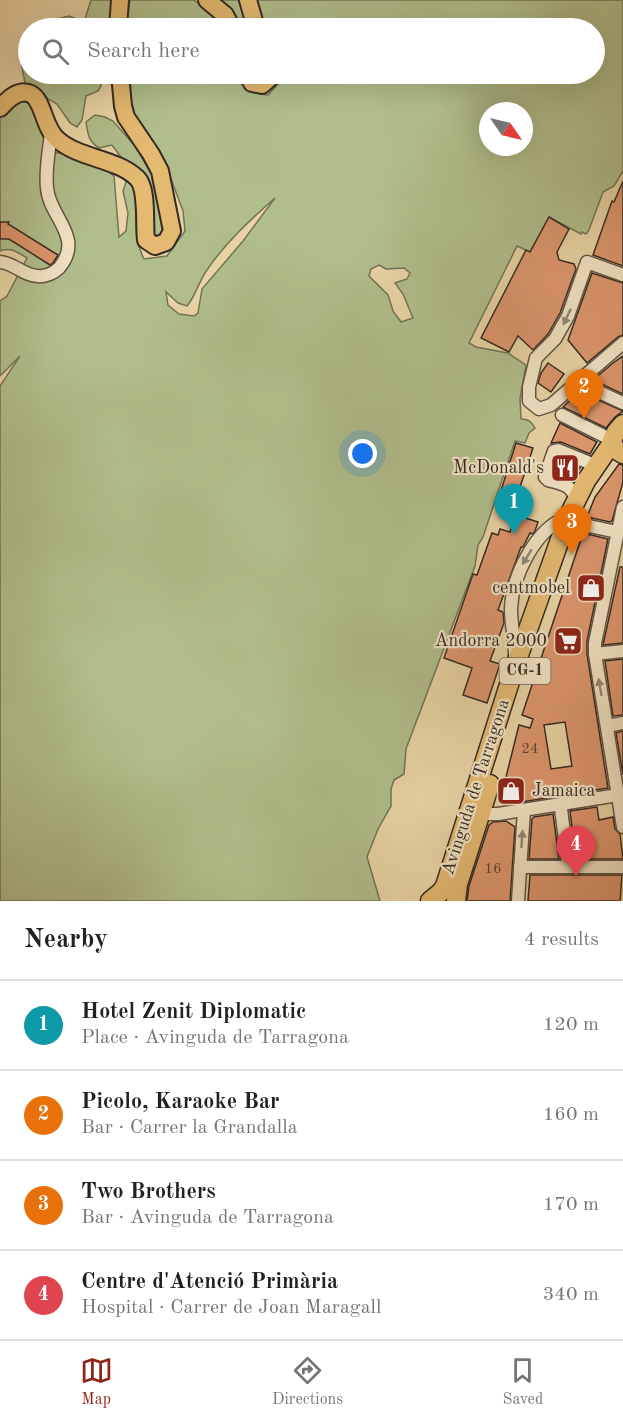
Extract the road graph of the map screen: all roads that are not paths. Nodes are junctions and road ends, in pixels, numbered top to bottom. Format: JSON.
{"nodes":[{"id":1,"x":120,"y":0,"type":"edge"},
{"id":2,"x":207,"y":0,"type":"edge"},
{"id":3,"x":248,"y":0,"type":"edge"},
{"id":4,"x":119,"y":18,"type":"edge"},
{"id":5,"x":227,"y":18,"type":"edge"},
{"id":6,"x":253,"y":18,"type":"edge"},
{"id":7,"x":121,"y":84,"type":"edge"},
{"id":8,"x":0,"y":108,"type":"edge"},
{"id":9,"x":51,"y":133,"type":"junction"},
{"id":10,"x":0,"y":262,"type":"edge"},
{"id":11,"x":623,"y":275,"type":"edge"},
{"id":12,"x":623,"y":344,"type":"edge"},
{"id":13,"x":586,"y":386,"type":"dead end"},
{"id":14,"x":623,"y":404,"type":"edge"},
{"id":15,"x":562,"y":415,"type":"dead end"},
{"id":16,"x":619,"y":439,"type":"edge"},
{"id":17,"x":597,"y":466,"type":"junction"},
{"id":18,"x":623,"y":507,"type":"edge"},
{"id":19,"x":572,"y":514,"type":"junction"},
{"id":20,"x":617,"y":532,"type":"junction"},
{"id":21,"x":623,"y":651,"type":"edge"},
{"id":22,"x":595,"y":654,"type":"junction"},
{"id":23,"x":514,"y":669,"type":"junction"},
{"id":24,"x":623,"y":723,"type":"edge"},
{"id":25,"x":607,"y":726,"type":"junction"},
{"id":26,"x":618,"y":795,"type":"junction"},
{"id":27,"x":561,"y":809,"type":"dead end"},
{"id":28,"x":525,"y":810,"type":"junction"},
{"id":29,"x":481,"y":814,"type":"junction"},
{"id":30,"x":623,"y":827,"type":"edge"},
{"id":31,"x":568,"y":863,"type":"dead end"},
{"id":32,"x":520,"y":867,"type":"junction"},
{"id":33,"x":623,"y":867,"type":"edge"},
{"id":34,"x":432,"y":899,"type":"edge"},
{"id":35,"x":455,"y":901,"type":"edge"},
{"id":36,"x":518,"y":901,"type":"edge"}],
"edges":[{"from":1,"to":4,"type":"main road"},
{"from":2,"to":5,"type":"main road"},
{"from":3,"to":6,"type":"main road"},
{"from":7,"to":9,"type":"main road"},
{"from":8,"to":9,"type":"main road"},
{"from":9,"to":10,"type":"street"},
{"from":11,"to":12,"type":"street","one_way":true},
{"from":13,"to":14,"type":"street"},
{"from":15,"to":16,"type":"street"},
{"from":16,"to":17,"type":"highway","name":"Avinguda de Tarragona","number":"CG-1"},
{"from":16,"to":19,"type":"highway","name":"Avinguda de Tarragona","number":"CG-1"},
{"from":17,"to":19,"type":"highway","name":"Avinguda de Tarragona","number":"CG-1"},
{"from":17,"to":19,"type":"street"},
{"from":18,"to":20,"type":"street"},
{"from":19,"to":20,"type":"street"},
{"from":19,"to":23,"type":"highway","name":"Avinguda de Tarragona","number":"CG-1"},
{"from":19,"to":23,"type":"street","one_way":true},
{"from":19,"to":29,"type":"highway","name":"Avinguda de Tarragona","number":"CG-1"},
{"from":20,"to":22,"type":"street"},
{"from":21,"to":22,"type":"street"},
{"from":25,"to":22,"type":"street","one_way":true},
{"from":23,"to":34,"type":"highway","name":"Avinguda de Tarragona","number":"CG-1"},
{"from":24,"to":25,"type":"street"},
{"from":25,"to":26,"type":"street"},
{"from":26,"to":28,"type":"street"},
{"from":26,"to":30,"type":"street"},
{"from":27,"to":31,"type":"street"},
{"from":28,"to":29,"type":"street"},
{"from":32,"to":28,"type":"street","one_way":true},
{"from":29,"to":35,"type":"highway","name":"Avinguda de Tarragona","number":"CG-1"},
{"from":32,"to":33,"type":"street"},
{"from":32,"to":36,"type":"street"},
{"from":34,"to":35,"type":"highway","number":"CG-1"}]}
